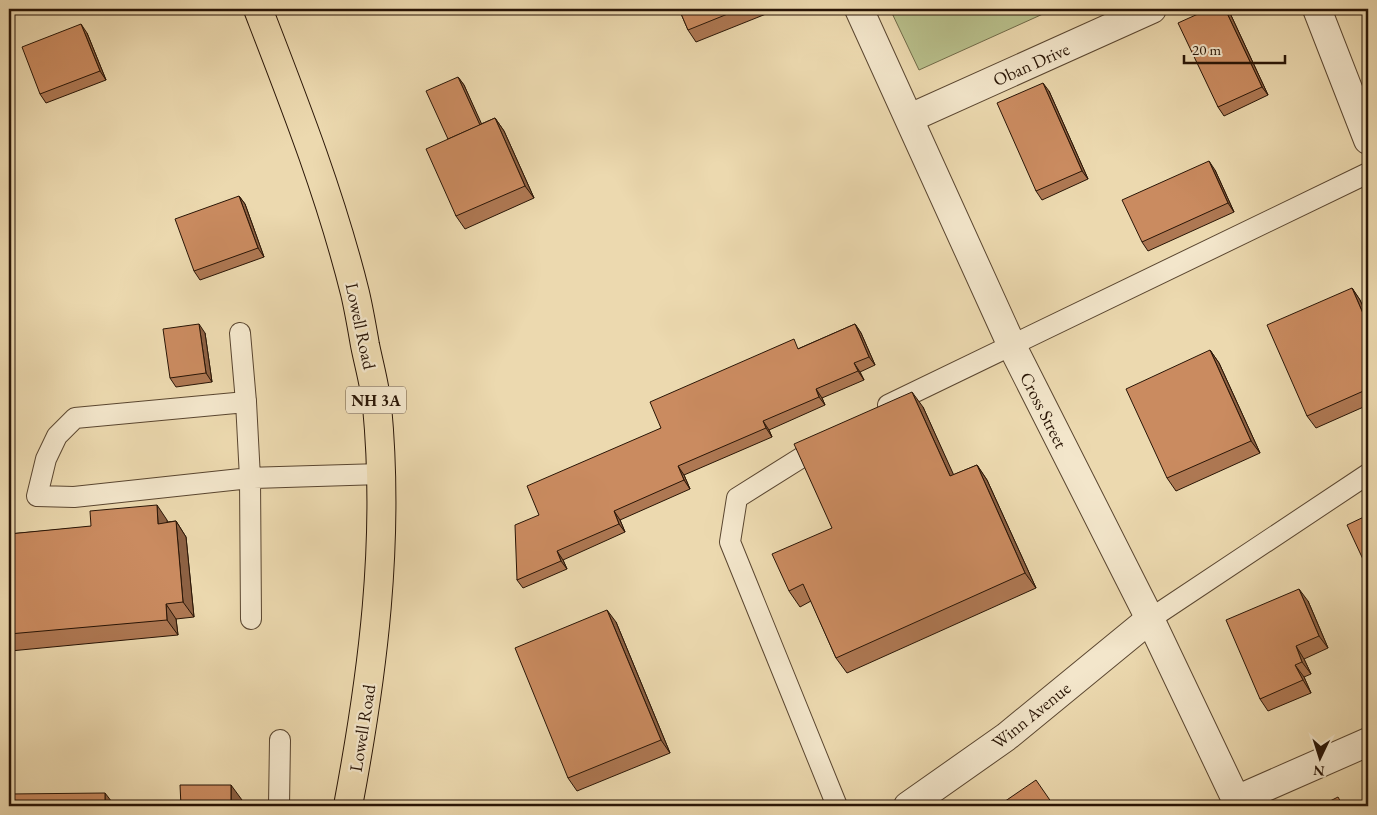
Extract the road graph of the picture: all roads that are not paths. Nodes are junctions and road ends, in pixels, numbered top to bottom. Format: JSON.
{"nodes":[{"id":1,"x":258,"y":9,"type":"edge"},
{"id":2,"x":859,"y":9,"type":"edge"},
{"id":3,"x":1152,"y":9,"type":"edge"},
{"id":4,"x":1317,"y":9,"type":"edge"},
{"id":5,"x":910,"y":118,"type":"junction"},
{"id":6,"x":1368,"y":140,"type":"edge"},
{"id":7,"x":1368,"y":174,"type":"edge"},
{"id":8,"x":240,"y":333,"type":"dead end"},
{"id":9,"x":1012,"y":346,"type":"junction"},
{"id":10,"x":246,"y":402,"type":"junction"},
{"id":11,"x":875,"y":412,"type":"edge"},
{"id":12,"x":842,"y":432,"type":"edge"},
{"id":13,"x":381,"y":474,"type":"junction"},
{"id":14,"x":1368,"y":474,"type":"edge"},
{"id":15,"x":250,"y":478,"type":"junction"},
{"id":16,"x":251,"y":619,"type":"dead end"},
{"id":17,"x":1150,"y":619,"type":"junction"},
{"id":18,"x":280,"y":740,"type":"dead end"},
{"id":19,"x":1368,"y":742,"type":"edge"},
{"id":20,"x":1238,"y":803,"type":"edge"},
{"id":21,"x":279,"y":806,"type":"edge"},
{"id":22,"x":348,"y":806,"type":"edge"},
{"id":23,"x":837,"y":806,"type":"edge"},
{"id":24,"x":908,"y":806,"type":"edge"}],
"edges":[{"from":1,"to":13,"type":"main road","name":"Lowell Road","number":"NH 3A"},
{"from":2,"to":5,"type":"street","name":"Cross Street"},
{"from":3,"to":5,"type":"street","name":"Oban Drive"},
{"from":4,"to":6,"type":"street"},
{"from":5,"to":9,"type":"street","name":"Cross Street"},
{"from":7,"to":9,"type":"lane"},
{"from":8,"to":10,"type":"lane"},
{"from":9,"to":11,"type":"lane"},
{"from":9,"to":17,"type":"street","name":"Cross Street"},
{"from":10,"to":15,"type":"lane"},
{"from":10,"to":15,"type":"lane"},
{"from":12,"to":23,"type":"lane"},
{"from":13,"to":15,"type":"lane"},
{"from":13,"to":22,"type":"main road","name":"Lowell Road","number":"NH 3A"},
{"from":14,"to":17,"type":"lane"},
{"from":15,"to":16,"type":"lane"},
{"from":17,"to":20,"type":"street","name":"Cross Street"},
{"from":17,"to":24,"type":"street","name":"Winn Avenue"},
{"from":18,"to":21,"type":"lane"},
{"from":19,"to":20,"type":"street"}]}
